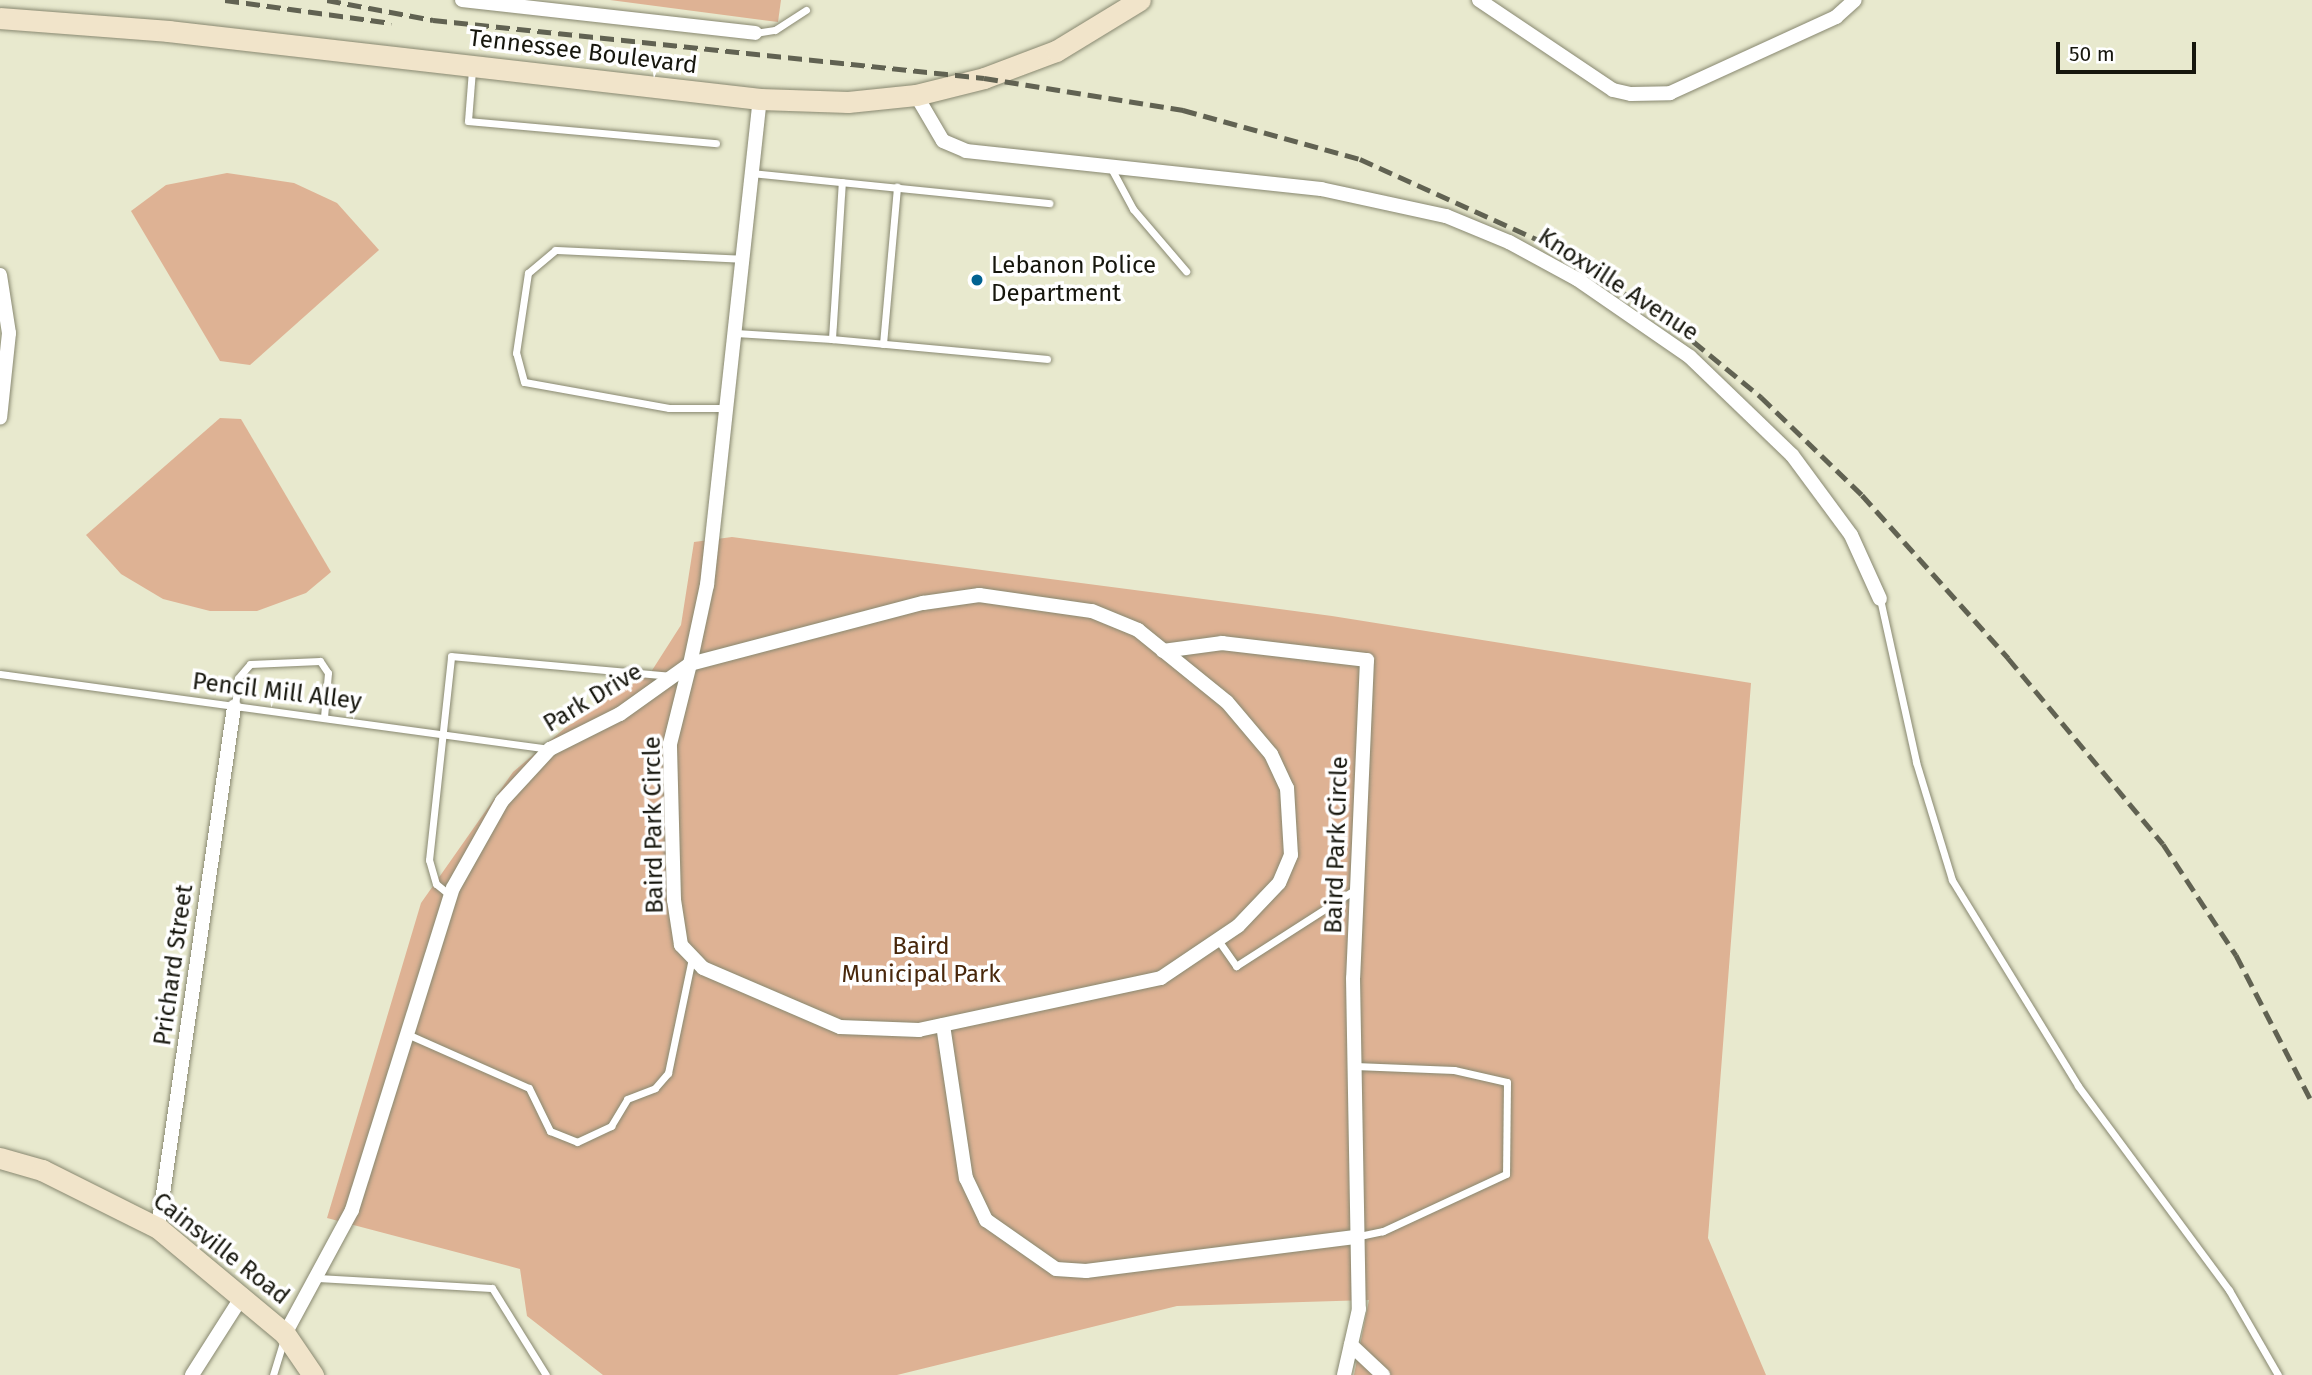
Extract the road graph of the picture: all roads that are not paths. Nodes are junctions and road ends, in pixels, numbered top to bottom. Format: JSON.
{"nodes":[{"id":1,"x":461,"y":0,"type":"edge"},
{"id":2,"x":1140,"y":0,"type":"edge"},
{"id":3,"x":1479,"y":0,"type":"edge"},
{"id":4,"x":1855,"y":0,"type":"edge"},
{"id":5,"x":806,"y":10,"type":"dead end"},
{"id":6,"x":0,"y":18,"type":"edge"},
{"id":7,"x":755,"y":33,"type":"joint"},
{"id":8,"x":472,"y":66,"type":"junction"},
{"id":9,"x":916,"y":95,"type":"junction"},
{"id":10,"x":760,"y":99,"type":"junction"},
{"id":11,"x":716,"y":143,"type":"dead end"},
{"id":12,"x":1111,"y":168,"type":"junction"},
{"id":13,"x":752,"y":173,"type":"junction"},
{"id":14,"x":842,"y":182,"type":"junction"},
{"id":15,"x":897,"y":187,"type":"junction"},
{"id":16,"x":1049,"y":203,"type":"dead end"},
{"id":17,"x":743,"y":259,"type":"junction"},
{"id":18,"x":1186,"y":271,"type":"dead end"},
{"id":19,"x":0,"y":275,"type":"edge"},
{"id":20,"x":735,"y":333,"type":"junction"},
{"id":21,"x":832,"y":339,"type":"junction"},
{"id":22,"x":883,"y":344,"type":"junction"},
{"id":23,"x":1047,"y":359,"type":"dead end"},
{"id":24,"x":727,"y":408,"type":"junction"},
{"id":25,"x":0,"y":418,"type":"edge"},
{"id":26,"x":1880,"y":599,"type":"joint"},
{"id":27,"x":1163,"y":651,"type":"junction"},
{"id":28,"x":690,"y":664,"type":"junction"},
{"id":29,"x":0,"y":674,"type":"edge"},
{"id":30,"x":672,"y":677,"type":"junction"},
{"id":31,"x":234,"y":708,"type":"junction"},
{"id":32,"x":324,"y":717,"type":"junction"},
{"id":33,"x":442,"y":732,"type":"junction"},
{"id":34,"x":550,"y":749,"type":"junction"},
{"id":35,"x":1360,"y":887,"type":"junction"},
{"id":36,"x":451,"y":896,"type":"junction"},
{"id":37,"x":1217,"y":940,"type":"junction"},
{"id":38,"x":692,"y":958,"type":"junction"},
{"id":39,"x":943,"y":1025,"type":"junction"},
{"id":40,"x":407,"y":1034,"type":"junction"},
{"id":41,"x":1354,"y":1066,"type":"junction"},
{"id":42,"x":0,"y":1158,"type":"edge"},
{"id":43,"x":158,"y":1228,"type":"junction"},
{"id":44,"x":1355,"y":1237,"type":"junction"},
{"id":45,"x":316,"y":1278,"type":"junction"},
{"id":46,"x":243,"y":1295,"type":"junction"},
{"id":47,"x":285,"y":1334,"type":"junction"},
{"id":48,"x":1351,"y":1345,"type":"junction"},
{"id":49,"x":192,"y":1375,"type":"edge"},
{"id":50,"x":273,"y":1375,"type":"edge"},
{"id":51,"x":313,"y":1375,"type":"edge"},
{"id":52,"x":546,"y":1375,"type":"edge"},
{"id":53,"x":1344,"y":1375,"type":"edge"},
{"id":54,"x":1383,"y":1375,"type":"edge"},
{"id":55,"x":2278,"y":1375,"type":"edge"}],
"edges":[{"from":1,"to":7,"type":"street"},
{"from":2,"to":9,"type":"street","name":"Tennessee Boulevard"},
{"from":3,"to":4,"type":"street"},
{"from":5,"to":7,"type":"lane"},
{"from":6,"to":8,"type":"street","name":"Tennessee Boulevard"},
{"from":8,"to":10,"type":"street","name":"Tennessee Boulevard"},
{"from":8,"to":11,"type":"lane"},
{"from":9,"to":10,"type":"street","name":"Tennessee Boulevard"},
{"from":9,"to":12,"type":"street","name":"Knoxville Avenue"},
{"from":10,"to":13,"type":"street"},
{"from":12,"to":18,"type":"lane"},
{"from":12,"to":26,"type":"street","name":"Knoxville Avenue"},
{"from":13,"to":14,"type":"lane"},
{"from":13,"to":17,"type":"street"},
{"from":14,"to":15,"type":"lane"},
{"from":14,"to":21,"type":"lane"},
{"from":15,"to":16,"type":"lane"},
{"from":15,"to":22,"type":"lane"},
{"from":17,"to":20,"type":"street"},
{"from":17,"to":24,"type":"lane"},
{"from":19,"to":25,"type":"street"},
{"from":20,"to":21,"type":"lane"},
{"from":20,"to":24,"type":"street"},
{"from":21,"to":22,"type":"lane"},
{"from":22,"to":23,"type":"lane"},
{"from":24,"to":28,"type":"street"},
{"from":26,"to":55,"type":"lane"},
{"from":27,"to":28,"type":"street","name":"Baird Park Circle"},
{"from":27,"to":35,"type":"street","name":"Baird Park Circle"},
{"from":27,"to":37,"type":"street","name":"Baird Park Circle"},
{"from":28,"to":30,"type":"street","name":"Park Drive"},
{"from":28,"to":38,"type":"street","name":"Baird Park Circle"},
{"from":29,"to":31,"type":"lane","name":"Pencil Mill Alley"},
{"from":30,"to":33,"type":"lane"},
{"from":30,"to":34,"type":"street","name":"Park Drive"},
{"from":31,"to":32,"type":"lane","name":"Pencil Mill Alley"},
{"from":31,"to":32,"type":"lane"},
{"from":31,"to":43,"type":"street","name":"Prichard Street"},
{"from":32,"to":33,"type":"lane","name":"Pencil Mill Alley"},
{"from":33,"to":34,"type":"lane","name":"Pencil Mill Alley"},
{"from":33,"to":36,"type":"lane"},
{"from":34,"to":36,"type":"street","name":"Park Drive"},
{"from":35,"to":37,"type":"lane"},
{"from":35,"to":41,"type":"street","name":"Baird Park Circle"},
{"from":36,"to":40,"type":"street","name":"Park Drive"},
{"from":37,"to":39,"type":"street","name":"Baird Park Circle"},
{"from":38,"to":39,"type":"street","name":"Baird Park Circle"},
{"from":38,"to":40,"type":"lane"},
{"from":39,"to":44,"type":"street"},
{"from":40,"to":45,"type":"street","name":"Park Drive"},
{"from":41,"to":44,"type":"street","name":"Baird Park Circle"},
{"from":41,"to":44,"type":"lane"},
{"from":42,"to":43,"type":"street","name":"Cainsville Road"},
{"from":43,"to":46,"type":"street","name":"Cainsville Road"},
{"from":44,"to":48,"type":"street","name":"Baird Park Circle"},
{"from":45,"to":47,"type":"street","name":"Park Drive"},
{"from":45,"to":52,"type":"lane"},
{"from":46,"to":47,"type":"street","name":"Cainsville Road"},
{"from":46,"to":49,"type":"street"},
{"from":47,"to":50,"type":"lane"},
{"from":47,"to":51,"type":"street","name":"Cainsville Road"},
{"from":48,"to":53,"type":"street","name":"Baird Park Circle"},
{"from":48,"to":54,"type":"street"}]}
